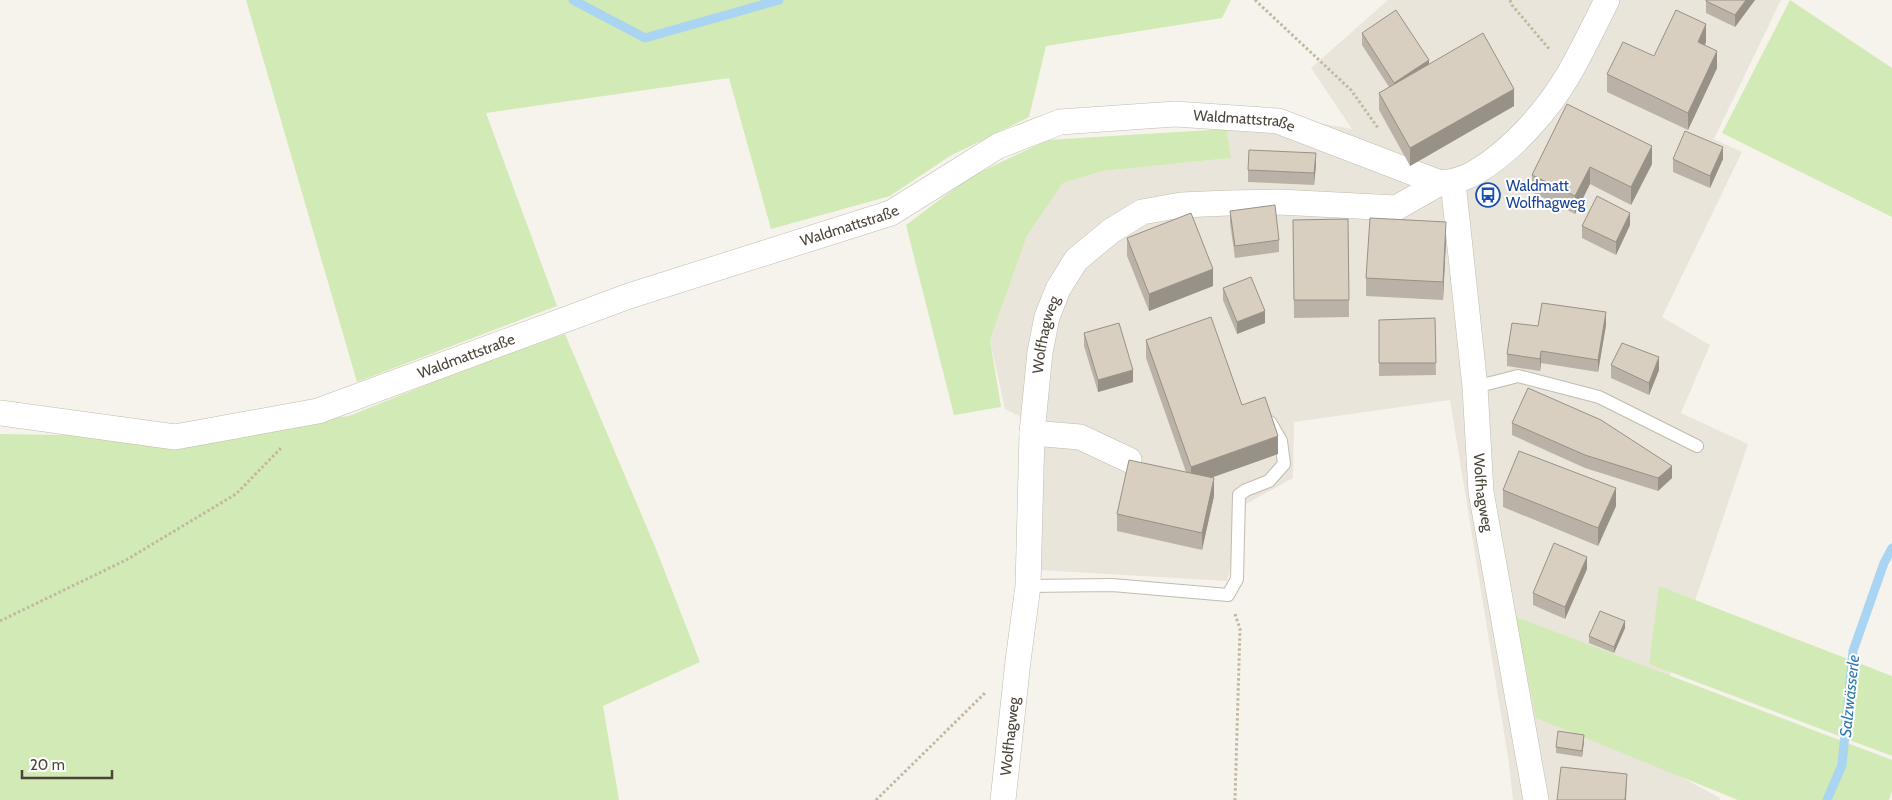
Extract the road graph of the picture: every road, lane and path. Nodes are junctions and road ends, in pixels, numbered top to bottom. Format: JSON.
{"nodes":[{"id":1,"x":1255,"y":0,"type":"edge"},
{"id":2,"x":1510,"y":0,"type":"edge"},
{"id":3,"x":1607,"y":0,"type":"edge"},
{"id":4,"x":1570,"y":73,"type":"junction"},
{"id":5,"x":1380,"y":130,"type":"dead end"},
{"id":6,"x":1447,"y":183,"type":"junction"},
{"id":7,"x":1475,"y":387,"type":"junction"},
{"id":8,"x":0,"y":413,"type":"edge"},
{"id":9,"x":1269,"y":419,"type":"edge"},
{"id":10,"x":1032,"y":433,"type":"junction"},
{"id":11,"x":284,"y":446,"type":"dead end"},
{"id":12,"x":1697,"y":446,"type":"dead end"},
{"id":13,"x":1129,"y":460,"type":"edge"},
{"id":14,"x":1028,"y":586,"type":"junction"},
{"id":15,"x":1228,"y":595,"type":"junction"},
{"id":16,"x":0,"y":621,"type":"edge"},
{"id":17,"x":1018,"y":661,"type":"junction"},
{"id":18,"x":876,"y":800,"type":"edge"},
{"id":19,"x":1004,"y":800,"type":"edge"},
{"id":20,"x":1235,"y":800,"type":"edge"},
{"id":21,"x":1536,"y":800,"type":"edge"}],
"edges":[{"from":1,"to":5,"type":"path"},
{"from":2,"to":4,"type":"path"},
{"from":3,"to":4,"type":"street"},
{"from":4,"to":6,"type":"street"},
{"from":6,"to":7,"type":"street","name":"Wolfhagweg"},
{"from":6,"to":8,"type":"street","name":"Waldmattstraße"},
{"from":6,"to":10,"type":"street","name":"Wolfhagweg"},
{"from":7,"to":12,"type":"lane"},
{"from":7,"to":21,"type":"street","name":"Wolfhagweg"},
{"from":9,"to":15,"type":"lane"},
{"from":10,"to":13,"type":"street"},
{"from":10,"to":14,"type":"street","name":"Wolfhagweg"},
{"from":11,"to":16,"type":"path"},
{"from":14,"to":15,"type":"lane"},
{"from":14,"to":17,"type":"street","name":"Wolfhagweg"},
{"from":15,"to":20,"type":"path"},
{"from":17,"to":18,"type":"path"},
{"from":17,"to":19,"type":"street","name":"Wolfhagweg"}]}
